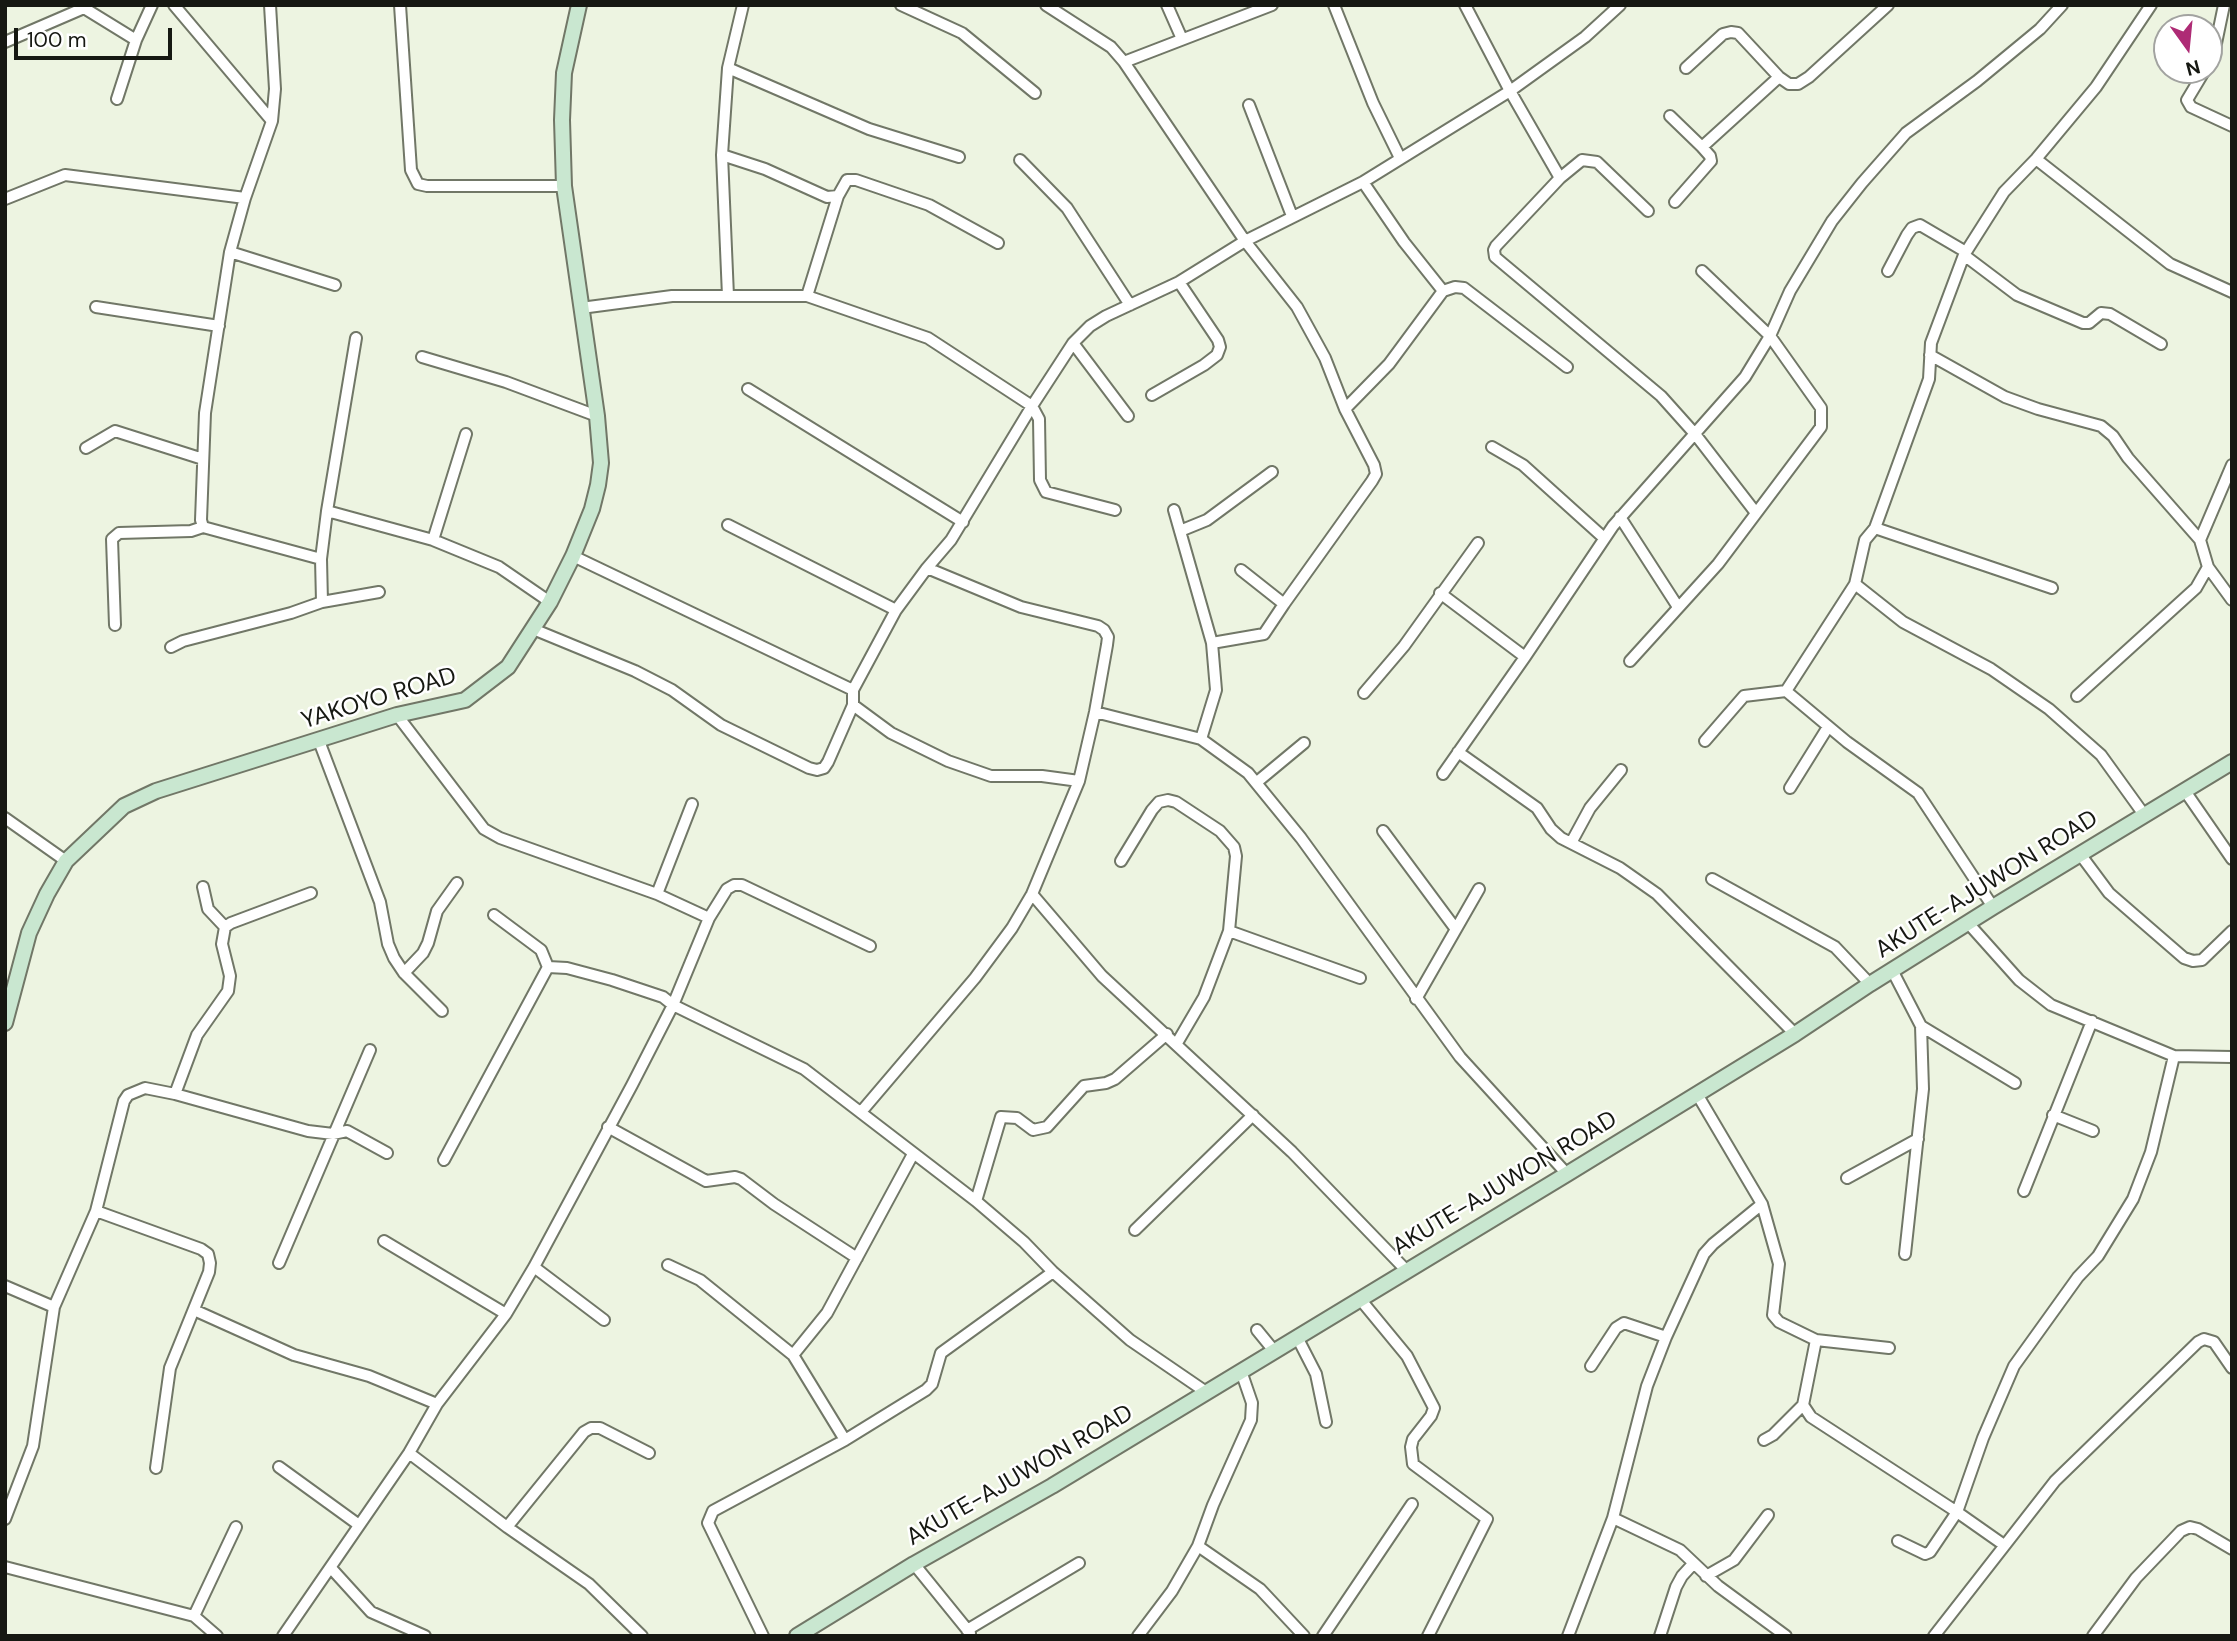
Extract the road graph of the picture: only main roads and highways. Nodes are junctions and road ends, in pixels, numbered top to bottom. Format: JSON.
{"nodes":[{"id":1,"x":579,"y":5,"type":"edge"},
{"id":2,"x":2232,"y":762,"type":"edge"},
{"id":3,"x":5,"y":1023,"type":"edge"},
{"id":4,"x":806,"y":1633,"type":"edge"}],
"edges":[{"from":1,"to":3,"type":"main road","name":"YAKOYO ROAD"},
{"from":2,"to":4,"type":"main road","name":"AKUTE-AJUWON ROAD"}]}
